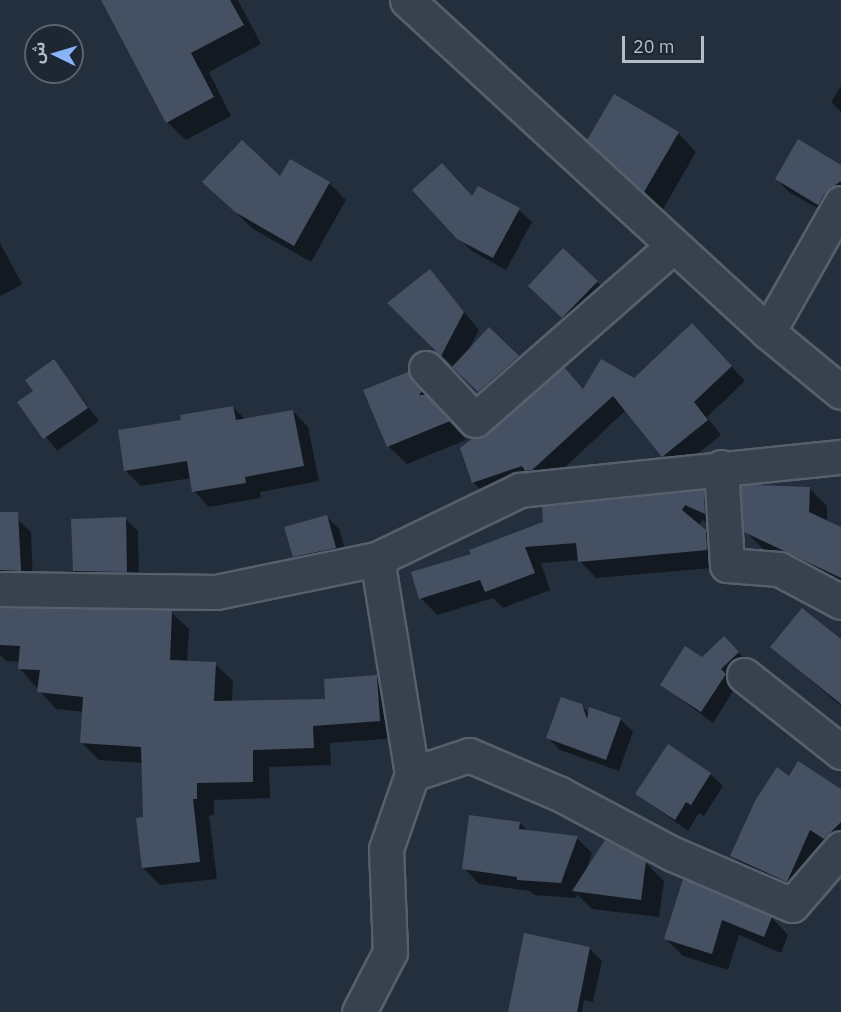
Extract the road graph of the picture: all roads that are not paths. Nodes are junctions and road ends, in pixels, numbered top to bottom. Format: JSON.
{"nodes":[{"id":1,"x":407,"y":0,"type":"edge"},
{"id":2,"x":841,"y":203,"type":"edge"},
{"id":3,"x":673,"y":246,"type":"junction"},
{"id":4,"x":768,"y":332,"type":"junction"},
{"id":5,"x":426,"y":368,"type":"dead end"},
{"id":6,"x":841,"y":392,"type":"edge"},
{"id":7,"x":841,"y":457,"type":"edge"},
{"id":8,"x":721,"y":467,"type":"junction"},
{"id":9,"x":377,"y":559,"type":"junction"},
{"id":10,"x":0,"y":589,"type":"edge"},
{"id":11,"x":841,"y":602,"type":"edge"},
{"id":12,"x":744,"y":675,"type":"dead end"},
{"id":13,"x":841,"y":752,"type":"edge"},
{"id":14,"x":412,"y":774,"type":"junction"},
{"id":15,"x":841,"y":848,"type":"edge"},
{"id":16,"x":359,"y":1012,"type":"edge"}],
"edges":[{"from":1,"to":3,"type":"street"},
{"from":2,"to":4,"type":"street"},
{"from":3,"to":4,"type":"street"},
{"from":3,"to":5,"type":"street"},
{"from":4,"to":6,"type":"street"},
{"from":7,"to":8,"type":"street"},
{"from":8,"to":9,"type":"street"},
{"from":8,"to":11,"type":"street"},
{"from":9,"to":10,"type":"street"},
{"from":9,"to":14,"type":"street"},
{"from":12,"to":13,"type":"street"},
{"from":14,"to":15,"type":"street"},
{"from":14,"to":16,"type":"street"}]}
